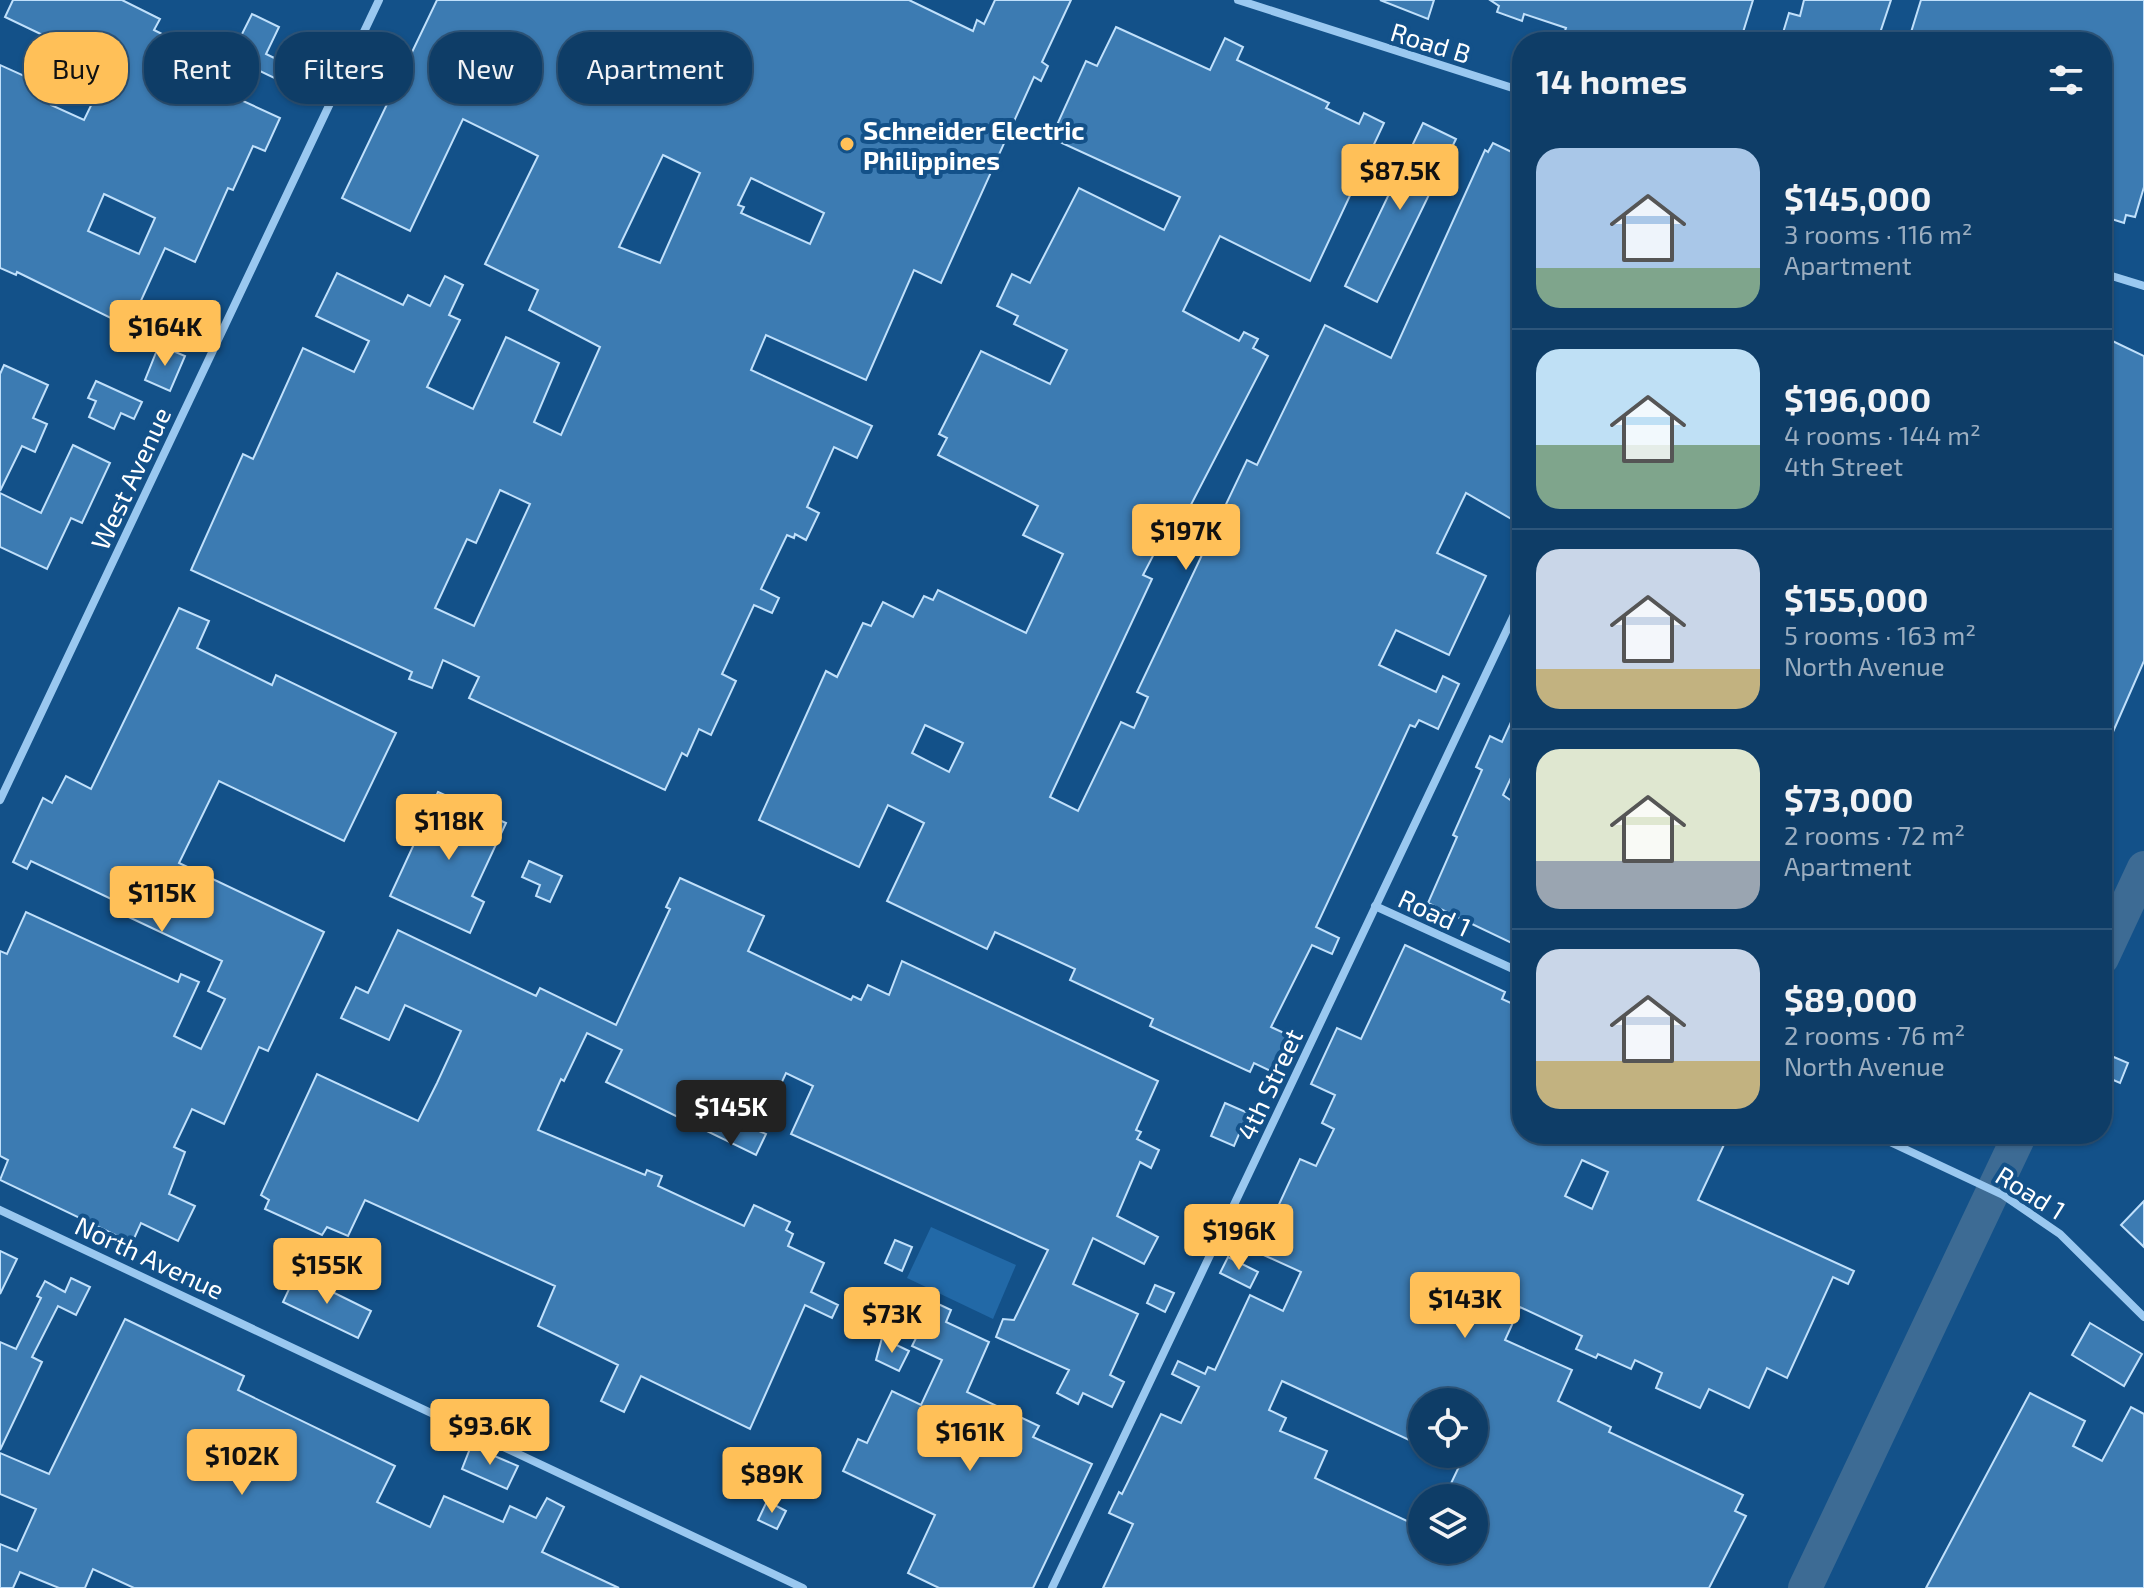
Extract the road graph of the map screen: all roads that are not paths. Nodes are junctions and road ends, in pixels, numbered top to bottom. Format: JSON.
{"nodes":[{"id":1,"x":379,"y":0,"type":"edge"},
{"id":2,"x":1238,"y":0,"type":"edge"},
{"id":3,"x":1512,"y":88,"type":"edge"},
{"id":4,"x":2112,"y":276,"type":"edge"},
{"id":5,"x":2144,"y":286,"type":"edge"},
{"id":6,"x":1512,"y":619,"type":"edge"},
{"id":7,"x":0,"y":800,"type":"edge"},
{"id":8,"x":1375,"y":906,"type":"junction"},
{"id":9,"x":1512,"y":968,"type":"edge"},
{"id":10,"x":1894,"y":1144,"type":"edge"},
{"id":11,"x":0,"y":1210,"type":"edge"},
{"id":12,"x":2144,"y":1317,"type":"edge"},
{"id":13,"x":803,"y":1588,"type":"edge"},
{"id":14,"x":1052,"y":1588,"type":"edge"}],
"edges":[{"from":1,"to":7,"type":"street","name":"West Avenue"},
{"from":2,"to":3,"type":"street","name":"Road B"},
{"from":4,"to":5,"type":"street"},
{"from":6,"to":8,"type":"street","name":"4th Street"},
{"from":8,"to":9,"type":"street","name":"Road 1"},
{"from":8,"to":14,"type":"street","name":"4th Street"},
{"from":10,"to":12,"type":"street","name":"Road 1"},
{"from":11,"to":13,"type":"street","name":"North Avenue"}]}
